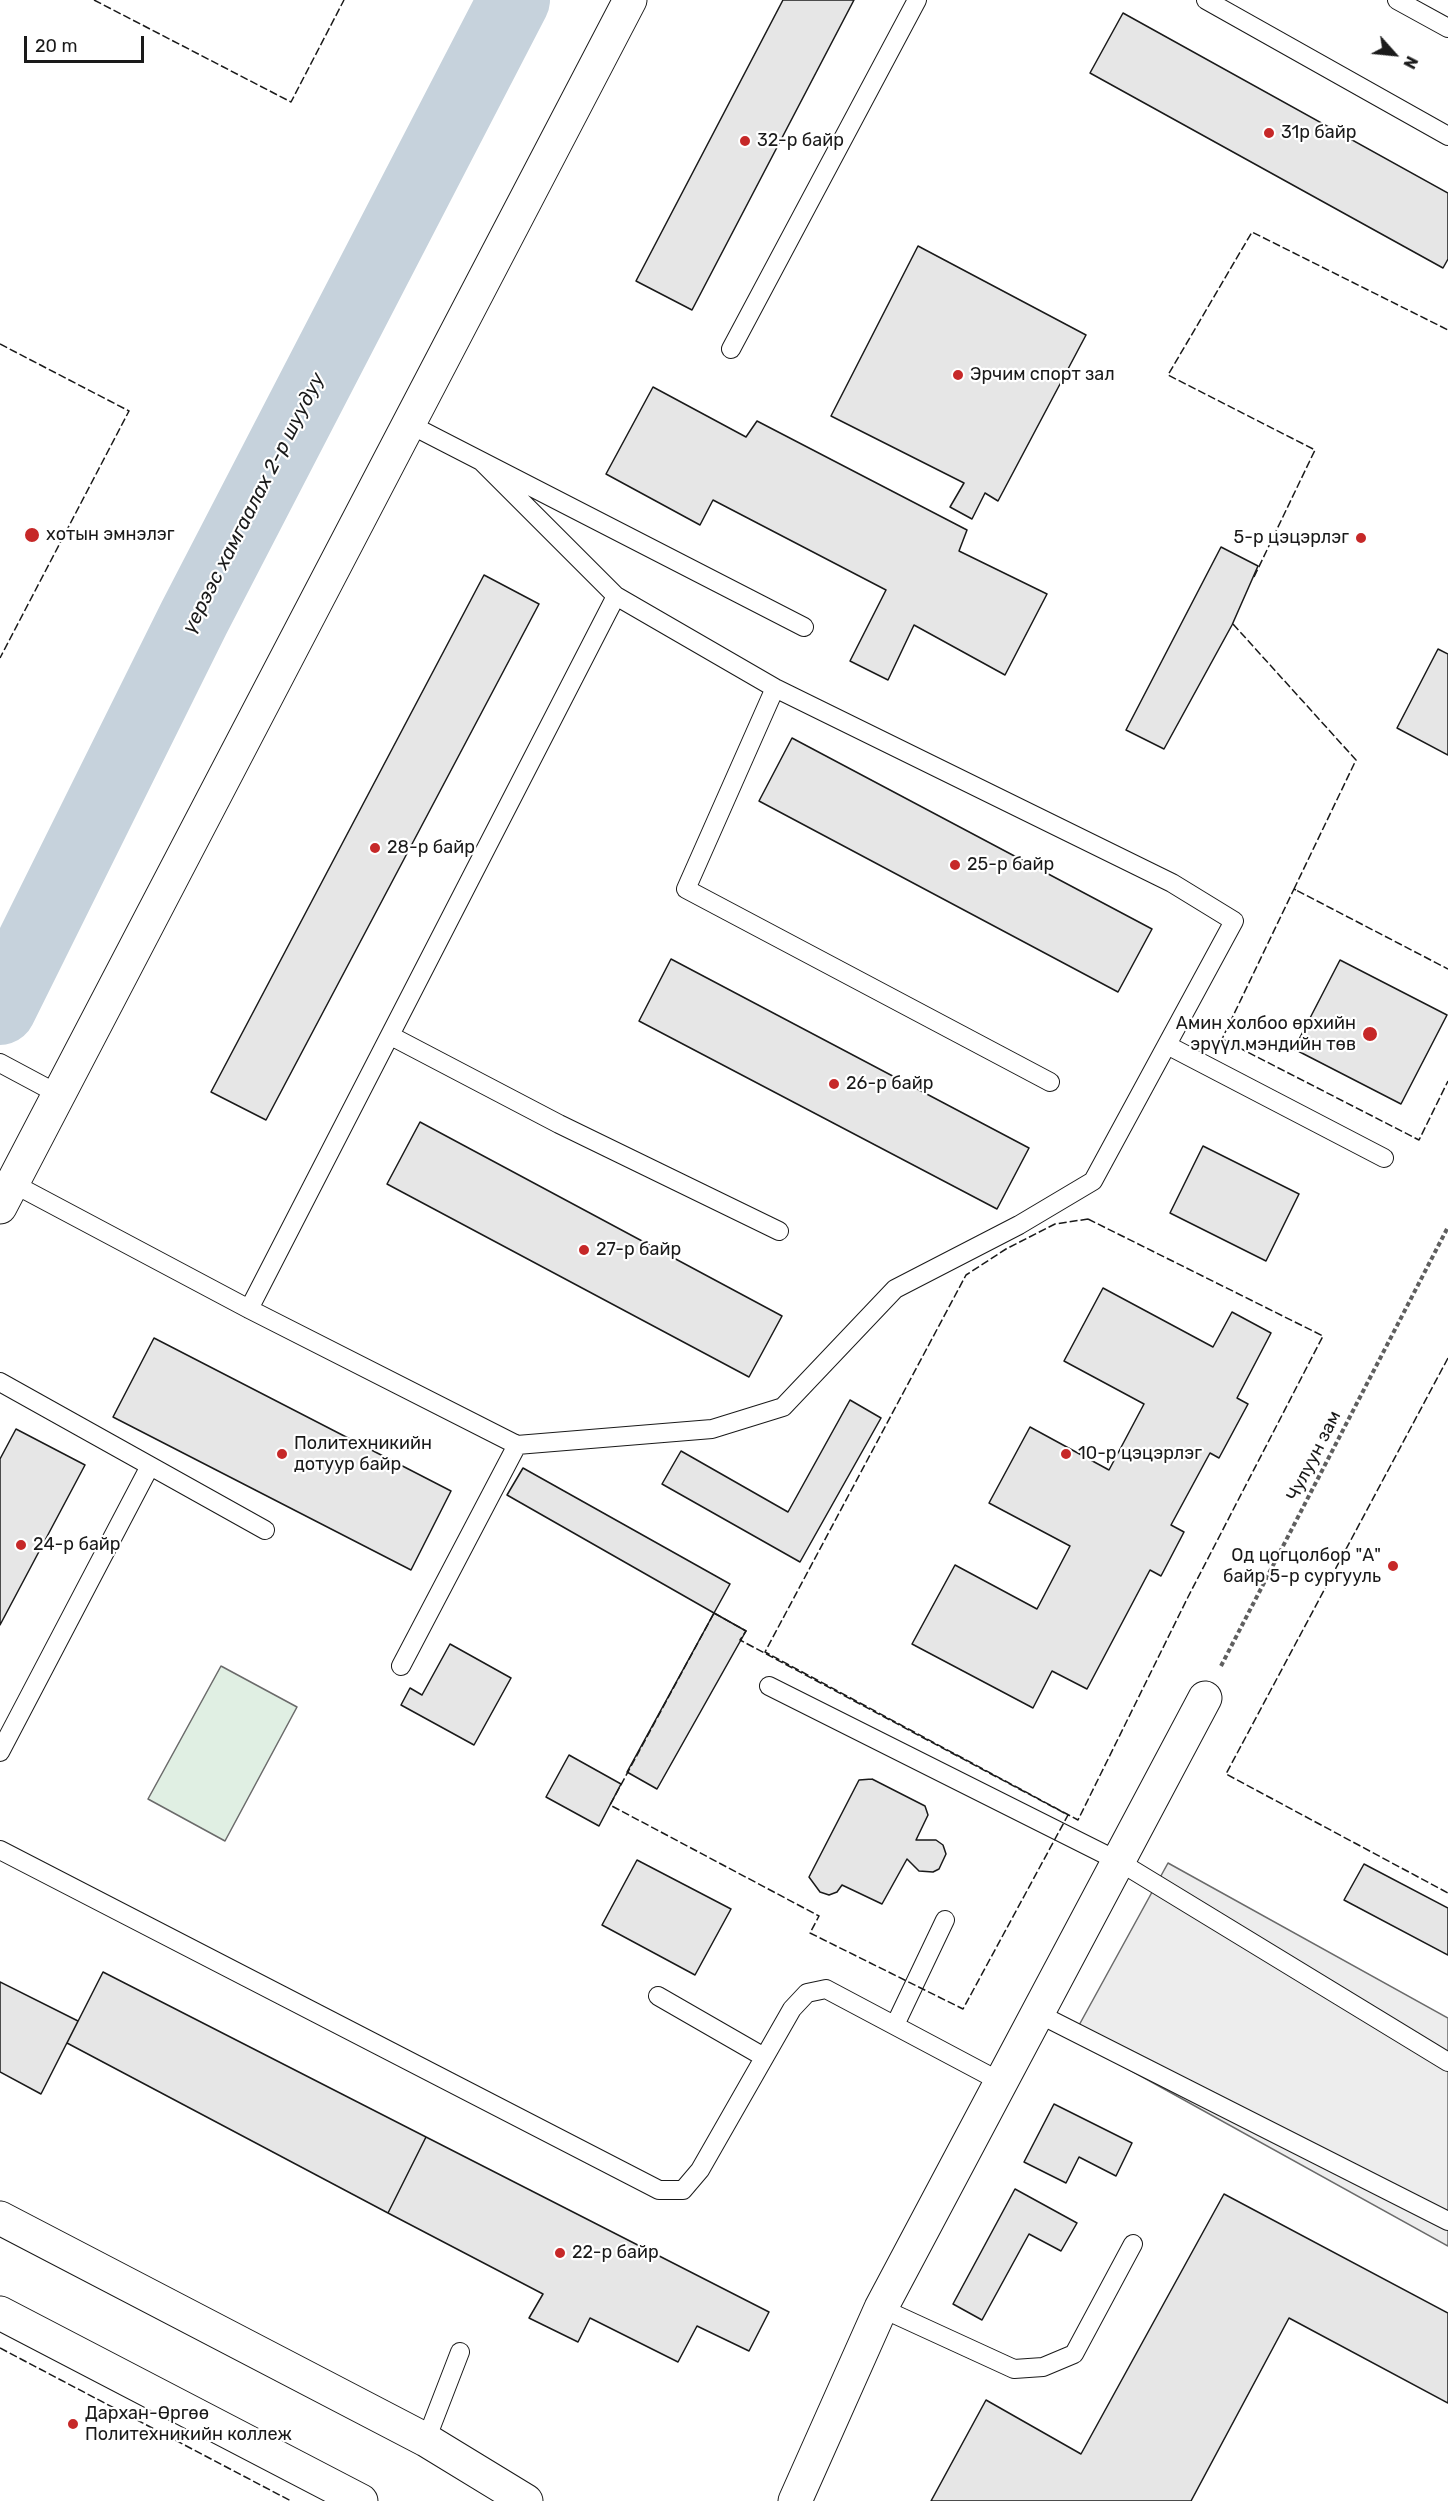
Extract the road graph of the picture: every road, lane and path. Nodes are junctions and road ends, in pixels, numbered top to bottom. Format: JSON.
{"nodes":[{"id":1,"x":630,"y":0,"type":"edge"},
{"id":2,"x":917,"y":0,"type":"edge"},
{"id":3,"x":1206,"y":0,"type":"edge"},
{"id":4,"x":1397,"y":0,"type":"edge"},
{"id":5,"x":1448,"y":28,"type":"edge"},
{"id":6,"x":1448,"y":136,"type":"edge"},
{"id":7,"x":731,"y":349,"type":"dead end"},
{"id":8,"x":409,"y":424,"type":"junction"},
{"id":9,"x":482,"y":462,"type":"junction"},
{"id":10,"x":616,"y":596,"type":"junction"},
{"id":11,"x":804,"y":627,"type":"dead end"},
{"id":12,"x":775,"y":688,"type":"junction"},
{"id":13,"x":391,"y":1036,"type":"junction"},
{"id":14,"x":1167,"y":1045,"type":"junction"},
{"id":15,"x":8,"y":1067,"type":"edge"},
{"id":16,"x":1050,"y":1082,"type":"dead end"},
{"id":17,"x":58,"y":1094,"type":"junction"},
{"id":18,"x":1384,"y":1158,"type":"dead end"},
{"id":19,"x":6,"y":1195,"type":"edge"},
{"id":20,"x":1448,"y":1227,"type":"edge"},
{"id":21,"x":778,"y":1231,"type":"dead end"},
{"id":22,"x":249,"y":1310,"type":"junction"},
{"id":23,"x":0,"y":1382,"type":"edge"},
{"id":24,"x":517,"y":1445,"type":"junction"},
{"id":25,"x":150,"y":1466,"type":"junction"},
{"id":26,"x":265,"y":1530,"type":"dead end"},
{"id":27,"x":401,"y":1666,"type":"dead end"},
{"id":28,"x":769,"y":1686,"type":"dead end"},
{"id":29,"x":1205,"y":1698,"type":"joint"},
{"id":30,"x":0,"y":1752,"type":"edge"},
{"id":31,"x":0,"y":1850,"type":"edge"},
{"id":32,"x":1118,"y":1861,"type":"junction"},
{"id":33,"x":945,"y":1920,"type":"dead end"},
{"id":34,"x":658,"y":1996,"type":"dead end"},
{"id":35,"x":1037,"y":2013,"type":"junction"},
{"id":36,"x":895,"y":2025,"type":"junction"},
{"id":37,"x":764,"y":2057,"type":"junction"},
{"id":38,"x":1448,"y":2062,"type":"edge"},
{"id":39,"x":1001,"y":2082,"type":"junction"},
{"id":40,"x":0,"y":2218,"type":"edge"},
{"id":41,"x":1448,"y":2221,"type":"edge"},
{"id":42,"x":1133,"y":2244,"type":"dead end"},
{"id":43,"x":881,"y":2308,"type":"junction"},
{"id":44,"x":0,"y":2313,"type":"edge"},
{"id":45,"x":460,"y":2352,"type":"dead end"},
{"id":46,"x":426,"y":2440,"type":"junction"},
{"id":47,"x":361,"y":2501,"type":"edge"},
{"id":48,"x":526,"y":2501,"type":"edge"},
{"id":49,"x":795,"y":2501,"type":"edge"}],
"edges":[{"from":1,"to":8,"type":"main road"},
{"from":2,"to":7,"type":"lane"},
{"from":3,"to":6,"type":"lane"},
{"from":4,"to":5,"type":"lane"},
{"from":8,"to":9,"type":"lane"},
{"from":8,"to":17,"type":"main road"},
{"from":9,"to":10,"type":"lane"},
{"from":9,"to":11,"type":"lane"},
{"from":10,"to":12,"type":"lane"},
{"from":10,"to":13,"type":"lane"},
{"from":12,"to":14,"type":"lane"},
{"from":12,"to":16,"type":"lane"},
{"from":13,"to":21,"type":"lane"},
{"from":13,"to":22,"type":"lane"},
{"from":14,"to":18,"type":"lane"},
{"from":14,"to":24,"type":"lane"},
{"from":15,"to":17,"type":"lane"},
{"from":17,"to":19,"type":"main road"},
{"from":19,"to":22,"type":"lane"},
{"from":20,"to":29,"type":"path","name":"Чулуун зам"},
{"from":22,"to":24,"type":"lane"},
{"from":23,"to":25,"type":"lane"},
{"from":24,"to":27,"type":"lane"},
{"from":25,"to":26,"type":"lane"},
{"from":25,"to":30,"type":"lane"},
{"from":28,"to":32,"type":"lane"},
{"from":29,"to":32,"type":"main road"},
{"from":31,"to":37,"type":"lane"},
{"from":32,"to":35,"type":"main road"},
{"from":32,"to":38,"type":"lane"},
{"from":33,"to":36,"type":"lane"},
{"from":34,"to":37,"type":"lane"},
{"from":35,"to":39,"type":"main road"},
{"from":35,"to":41,"type":"lane"},
{"from":36,"to":37,"type":"lane"},
{"from":36,"to":39,"type":"lane"},
{"from":39,"to":43,"type":"main road"},
{"from":40,"to":46,"type":"main road"},
{"from":42,"to":43,"type":"lane"},
{"from":43,"to":49,"type":"main road"},
{"from":44,"to":47,"type":"main road"},
{"from":45,"to":46,"type":"lane"},
{"from":46,"to":48,"type":"main road"}]}
